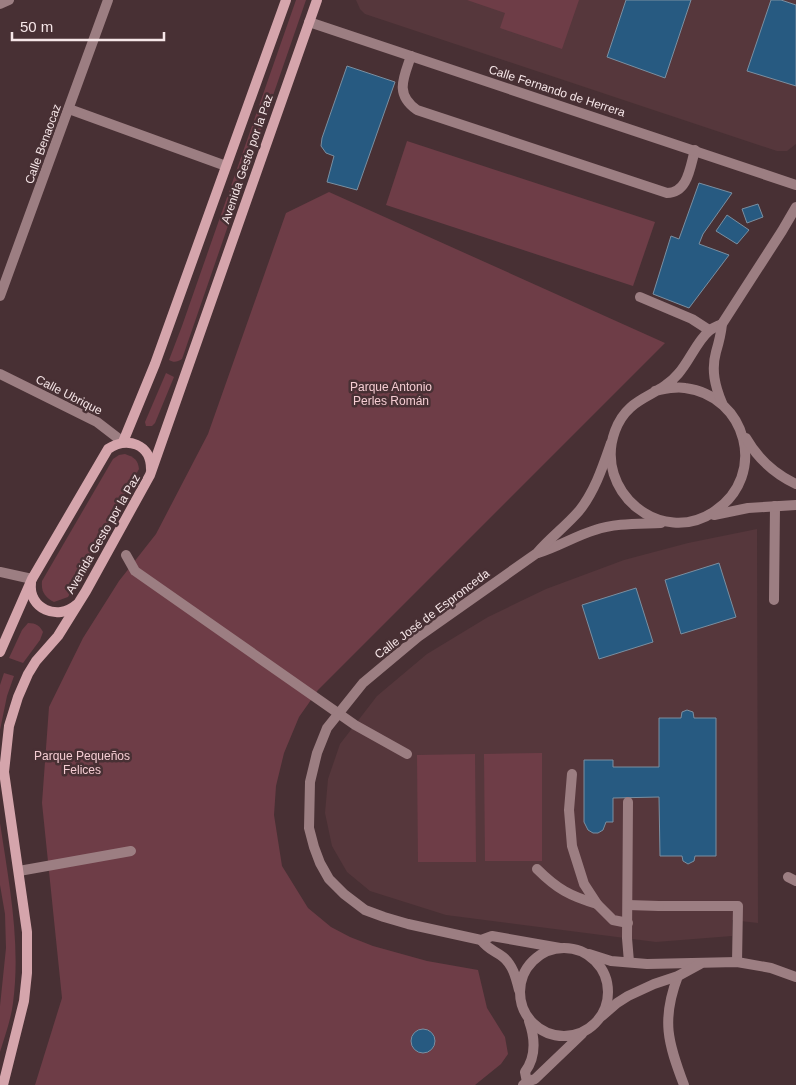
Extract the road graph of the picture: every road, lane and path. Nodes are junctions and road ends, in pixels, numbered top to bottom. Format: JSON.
{"nodes":[{"id":1,"x":9,"y":0,"type":"edge"},
{"id":2,"x":108,"y":0,"type":"edge"},
{"id":3,"x":286,"y":0,"type":"edge"},
{"id":4,"x":317,"y":0,"type":"edge"},
{"id":5,"x":0,"y":4,"type":"edge"},
{"id":6,"x":309,"y":22,"type":"junction"},
{"id":7,"x":411,"y":56,"type":"junction"},
{"id":8,"x":69,"y":108,"type":"junction"},
{"id":9,"x":695,"y":150,"type":"junction"},
{"id":10,"x":226,"y":166,"type":"junction"},
{"id":11,"x":796,"y":185,"type":"edge"},
{"id":12,"x":796,"y":207,"type":"edge"},
{"id":13,"x":0,"y":296,"type":"edge"},
{"id":14,"x":640,"y":297,"type":"dead end"},
{"id":15,"x":722,"y":324,"type":"junction"},
{"id":16,"x":709,"y":330,"type":"junction"},
{"id":17,"x":0,"y":374,"type":"edge"},
{"id":18,"x":655,"y":391,"type":"junction"},
{"id":19,"x":722,"y":403,"type":"junction"},
{"id":20,"x":739,"y":425,"type":"junction"},
{"id":21,"x":123,"y":442,"type":"junction"},
{"id":22,"x":611,"y":443,"type":"junction"},
{"id":23,"x":150,"y":475,"type":"junction"},
{"id":24,"x":796,"y":484,"type":"edge"},
{"id":25,"x":796,"y":505,"type":"edge"},
{"id":26,"x":775,"y":506,"type":"junction"},
{"id":27,"x":701,"y":518,"type":"junction"},
{"id":28,"x":673,"y":522,"type":"junction"},
{"id":29,"x":537,"y":553,"type":"junction"},
{"id":30,"x":126,"y":555,"type":"dead end"},
{"id":31,"x":0,"y":572,"type":"edge"},
{"id":32,"x":32,"y":579,"type":"junction"},
{"id":33,"x":774,"y":600,"type":"dead end"},
{"id":34,"x":78,"y":602,"type":"junction"},
{"id":35,"x":0,"y":652,"type":"edge"},
{"id":36,"x":338,"y":713,"type":"junction"},
{"id":37,"x":407,"y":754,"type":"dead end"},
{"id":38,"x":572,"y":774,"type":"dead end"},
{"id":39,"x":628,"y":802,"type":"dead end"},
{"id":40,"x":131,"y":851,"type":"dead end"},
{"id":41,"x":537,"y":869,"type":"dead end"},
{"id":42,"x":19,"y":871,"type":"junction"},
{"id":43,"x":597,"y":904,"type":"junction"},
{"id":44,"x":628,"y":905,"type":"junction"},
{"id":45,"x":628,"y":923,"type":"junction"},
{"id":46,"x":481,"y":940,"type":"junction"},
{"id":47,"x":560,"y":948,"type":"junction"},
{"id":48,"x":583,"y":952,"type":"junction"},
{"id":49,"x":629,"y":962,"type":"junction"},
{"id":50,"x":737,"y":962,"type":"junction"},
{"id":51,"x":700,"y":964,"type":"junction"},
{"id":52,"x":678,"y":976,"type":"junction"},
{"id":53,"x":796,"y":977,"type":"edge"},
{"id":54,"x":520,"y":996,"type":"junction"},
{"id":55,"x":528,"y":1017,"type":"junction"},
{"id":56,"x":598,"y":1020,"type":"junction"},
{"id":57,"x":589,"y":1028,"type":"junction"},
{"id":58,"x":527,"y":1084,"type":"edge"},
{"id":59,"x":3,"y":1085,"type":"edge"},
{"id":60,"x":684,"y":1085,"type":"edge"}],
"edges":[{"from":1,"to":5,"type":"street"},
{"from":2,"to":8,"type":"street","name":"Calle Benaocaz"},
{"from":3,"to":10,"type":"main road","name":"Avenida Gesto por la Paz"},
{"from":4,"to":6,"type":"main road","name":"Avenida Gesto por la Paz"},
{"from":6,"to":7,"type":"street","name":"Calle Fernando de Herrera"},
{"from":6,"to":23,"type":"main road","name":"Avenida Gesto por la Paz"},
{"from":7,"to":9,"type":"street","name":"Calle Fernando de Herrera"},
{"from":7,"to":9,"type":"street"},
{"from":8,"to":10,"type":"street"},
{"from":8,"to":13,"type":"street","name":"Calle Benaocaz"},
{"from":9,"to":11,"type":"street","name":"Calle Fernando de Herrera"},
{"from":10,"to":21,"type":"main road","name":"Avenida Gesto por la Paz"},
{"from":12,"to":15,"type":"street"},
{"from":14,"to":16,"type":"street"},
{"from":15,"to":16,"type":"street"},
{"from":15,"to":19,"type":"street"},
{"from":16,"to":18,"type":"street"},
{"from":17,"to":21,"type":"street","name":"Calle Ubrique"},
{"from":18,"to":19,"type":"street"},
{"from":18,"to":22,"type":"street"},
{"from":19,"to":20,"type":"street"},
{"from":20,"to":24,"type":"street"},
{"from":20,"to":27,"type":"street"},
{"from":21,"to":23,"type":"main road"},
{"from":21,"to":32,"type":"main road"},
{"from":22,"to":28,"type":"street"},
{"from":22,"to":29,"type":"street","name":"Calle José de Espronceda"},
{"from":23,"to":34,"type":"main road","name":"Avenida Gesto por la Paz"},
{"from":25,"to":26,"type":"street"},
{"from":26,"to":27,"type":"street"},
{"from":26,"to":33,"type":"street"},
{"from":27,"to":28,"type":"street"},
{"from":28,"to":29,"type":"street","name":"Calle José de Espronceda"},
{"from":29,"to":36,"type":"street","name":"Calle José de Espronceda"},
{"from":30,"to":36,"type":"street"},
{"from":31,"to":32,"type":"street"},
{"from":32,"to":34,"type":"main road"},
{"from":32,"to":35,"type":"main road"},
{"from":34,"to":42,"type":"main road","name":"Avenida Gesto por la Paz"},
{"from":36,"to":37,"type":"street"},
{"from":36,"to":46,"type":"street","name":"Calle José de Espronceda"},
{"from":38,"to":43,"type":"street"},
{"from":39,"to":44,"type":"street"},
{"from":40,"to":42,"type":"street"},
{"from":41,"to":43,"type":"street"},
{"from":42,"to":59,"type":"main road","name":"Avenida Gesto por la Paz"},
{"from":43,"to":45,"type":"street"},
{"from":44,"to":45,"type":"street"},
{"from":44,"to":50,"type":"street"},
{"from":45,"to":49,"type":"street"},
{"from":46,"to":47,"type":"street","name":"Calle José de Espronceda"},
{"from":46,"to":54,"type":"street","name":"Calle José de Espronceda"},
{"from":47,"to":48,"type":"street"},
{"from":47,"to":54,"type":"street"},
{"from":48,"to":49,"type":"street"},
{"from":48,"to":56,"type":"street"},
{"from":49,"to":51,"type":"street"},
{"from":50,"to":51,"type":"street"},
{"from":50,"to":53,"type":"street"},
{"from":51,"to":52,"type":"street"},
{"from":52,"to":56,"type":"street"},
{"from":52,"to":60,"type":"street"},
{"from":54,"to":55,"type":"street"},
{"from":55,"to":57,"type":"street"},
{"from":55,"to":58,"type":"street"},
{"from":56,"to":57,"type":"street"},
{"from":57,"to":58,"type":"street"}]}
